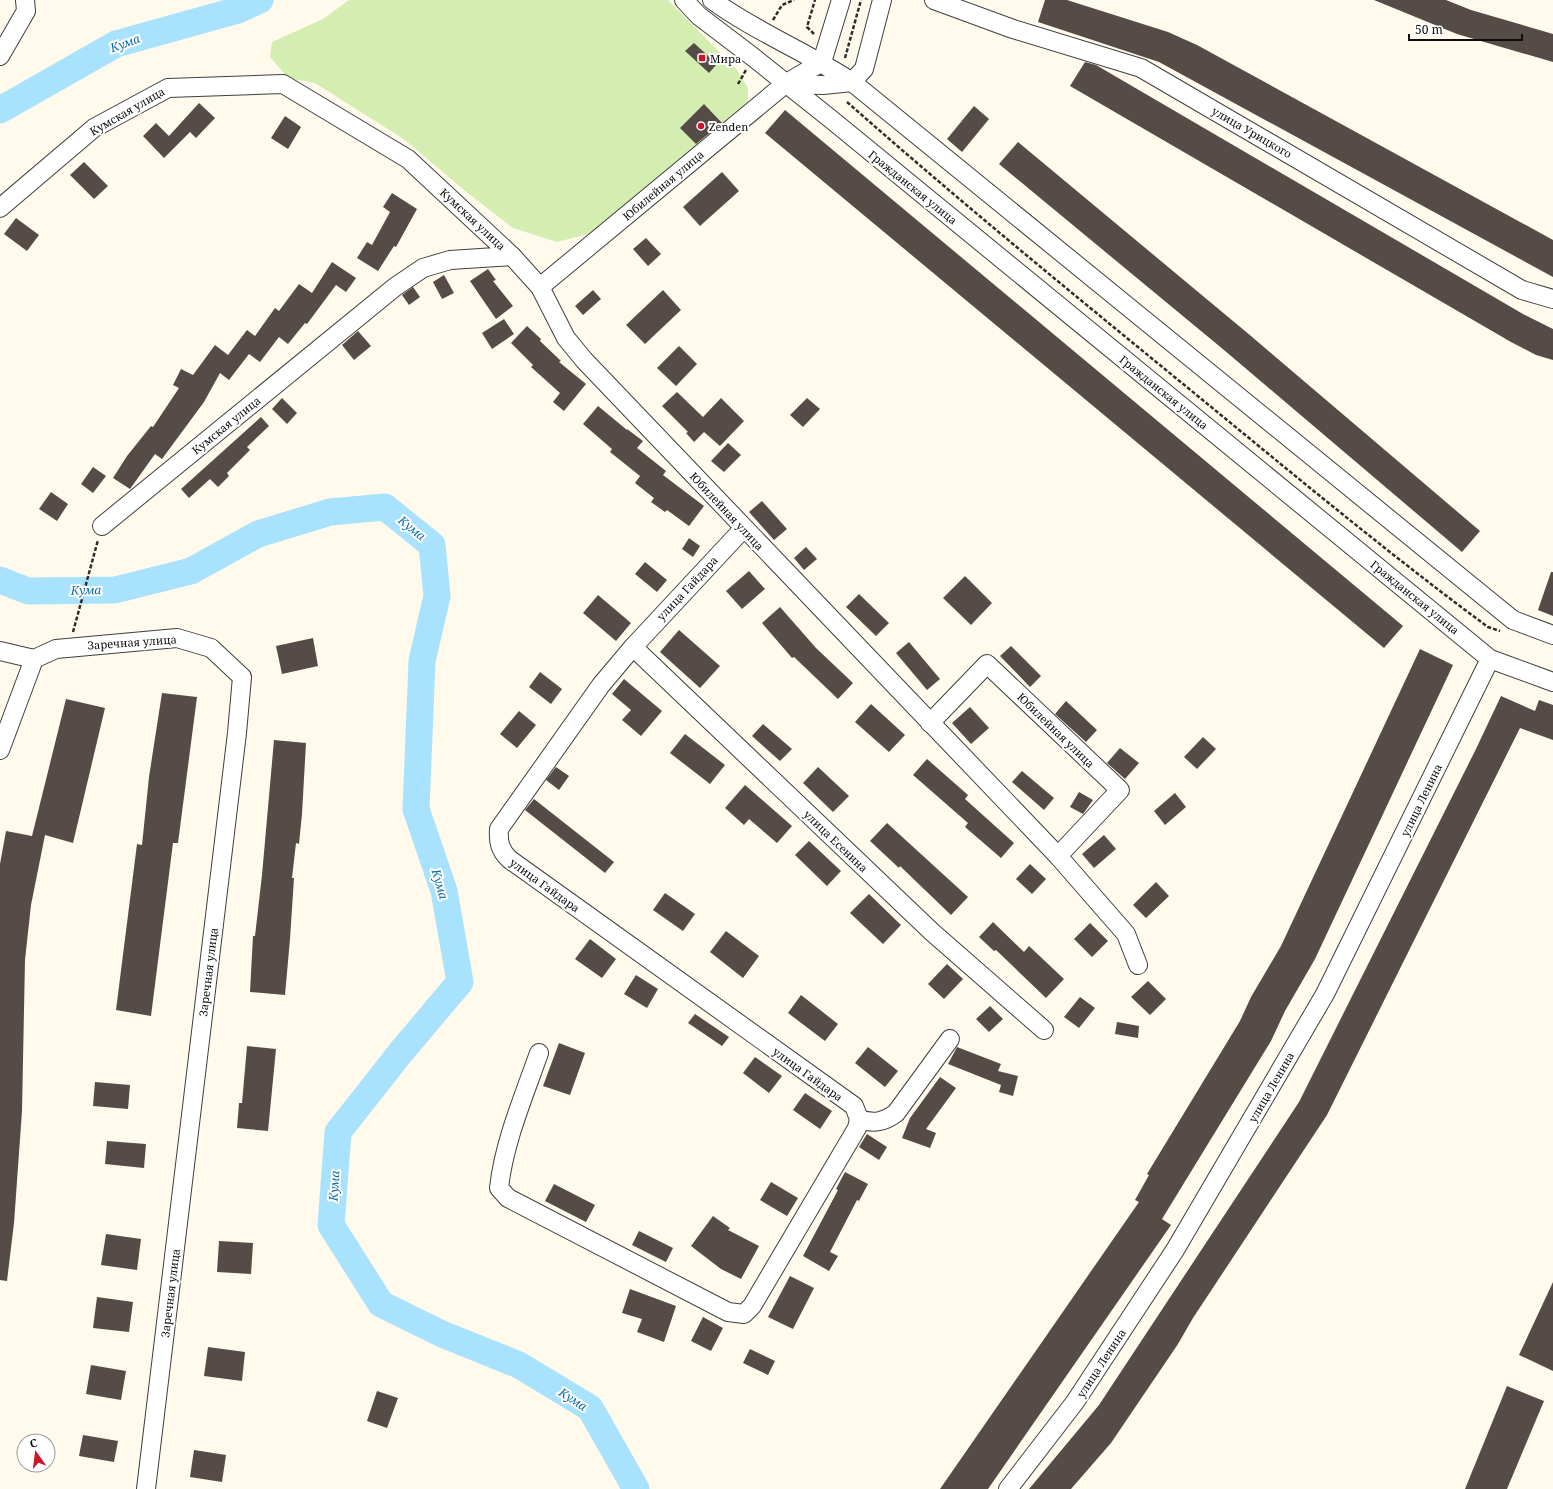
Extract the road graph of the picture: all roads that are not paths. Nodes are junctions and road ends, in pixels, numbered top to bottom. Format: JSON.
{"nodes":[{"id":1,"x":25,"y":0,"type":"edge"},
{"id":2,"x":684,"y":0,"type":"edge"},
{"id":3,"x":712,"y":0,"type":"edge"},
{"id":4,"x":841,"y":0,"type":"edge"},
{"id":5,"x":882,"y":0,"type":"edge"},
{"id":6,"x":934,"y":0,"type":"edge"},
{"id":7,"x":825,"y":54,"type":"junction"},
{"id":8,"x":0,"y":56,"type":"edge"},
{"id":9,"x":852,"y":82,"type":"junction"},
{"id":10,"x":785,"y":84,"type":"junction"},
{"id":11,"x":0,"y":208,"type":"edge"},
{"id":12,"x":512,"y":256,"type":"junction"},
{"id":13,"x":540,"y":287,"type":"junction"},
{"id":14,"x":1553,"y":299,"type":"edge"},
{"id":15,"x":102,"y":526,"type":"road end"},
{"id":16,"x":743,"y":529,"type":"junction"},
{"id":17,"x":1553,"y":635,"type":"edge"},
{"id":18,"x":633,"y":647,"type":"junction"},
{"id":19,"x":0,"y":651,"type":"edge"},
{"id":20,"x":34,"y":659,"type":"junction"},
{"id":21,"x":1490,"y":659,"type":"junction"},
{"id":22,"x":1553,"y":682,"type":"edge"},
{"id":23,"x":930,"y":723,"type":"junction"},
{"id":24,"x":0,"y":750,"type":"edge"},
{"id":25,"x":1058,"y":856,"type":"junction"},
{"id":26,"x":1138,"y":965,"type":"dead end"},
{"id":27,"x":1044,"y":1030,"type":"dead end"},
{"id":28,"x":950,"y":1039,"type":"dead end"},
{"id":29,"x":539,"y":1052,"type":"dead end"},
{"id":30,"x":860,"y":1119,"type":"junction"},
{"id":31,"x":146,"y":1489,"type":"edge"},
{"id":32,"x":1008,"y":1489,"type":"edge"}],
"edges":[{"from":1,"to":8,"type":"street"},
{"from":2,"to":10,"type":"street","name":"Гражданская улица"},
{"from":3,"to":7,"type":"street"},
{"from":4,"to":7,"type":"street"},
{"from":5,"to":9,"type":"street"},
{"from":6,"to":14,"type":"street","name":"улица Урицкого"},
{"from":7,"to":9,"type":"street"},
{"from":7,"to":10,"type":"street","name":"Юбилейная улица"},
{"from":9,"to":10,"type":"street"},
{"from":9,"to":17,"type":"street"},
{"from":10,"to":13,"type":"street","name":"Юбилейная улица"},
{"from":10,"to":21,"type":"street","name":"Гражданская улица"},
{"from":11,"to":12,"type":"street","name":"Кумская улица"},
{"from":12,"to":13,"type":"street","name":"Юбилейная улица"},
{"from":12,"to":15,"type":"street","name":"Кумская улица"},
{"from":13,"to":16,"type":"street","name":"Юбилейная улица"},
{"from":16,"to":18,"type":"street","name":"улица Гайдара"},
{"from":16,"to":23,"type":"street","name":"Юбилейная улица"},
{"from":18,"to":27,"type":"street","name":"улица Есенина"},
{"from":18,"to":30,"type":"street","name":"улица Гайдара"},
{"from":19,"to":20,"type":"street"},
{"from":20,"to":24,"type":"street"},
{"from":20,"to":31,"type":"street","name":"Заречная улица"},
{"from":21,"to":22,"type":"street","name":"Гражданская улица"},
{"from":21,"to":32,"type":"street","name":"улица Ленина"},
{"from":23,"to":25,"type":"street","name":"Юбилейная улица"},
{"from":23,"to":25,"type":"street","name":"Юбилейная улица"},
{"from":25,"to":26,"type":"street","name":"Юбилейная улица"},
{"from":28,"to":30,"type":"street"},
{"from":29,"to":30,"type":"street"}]}
